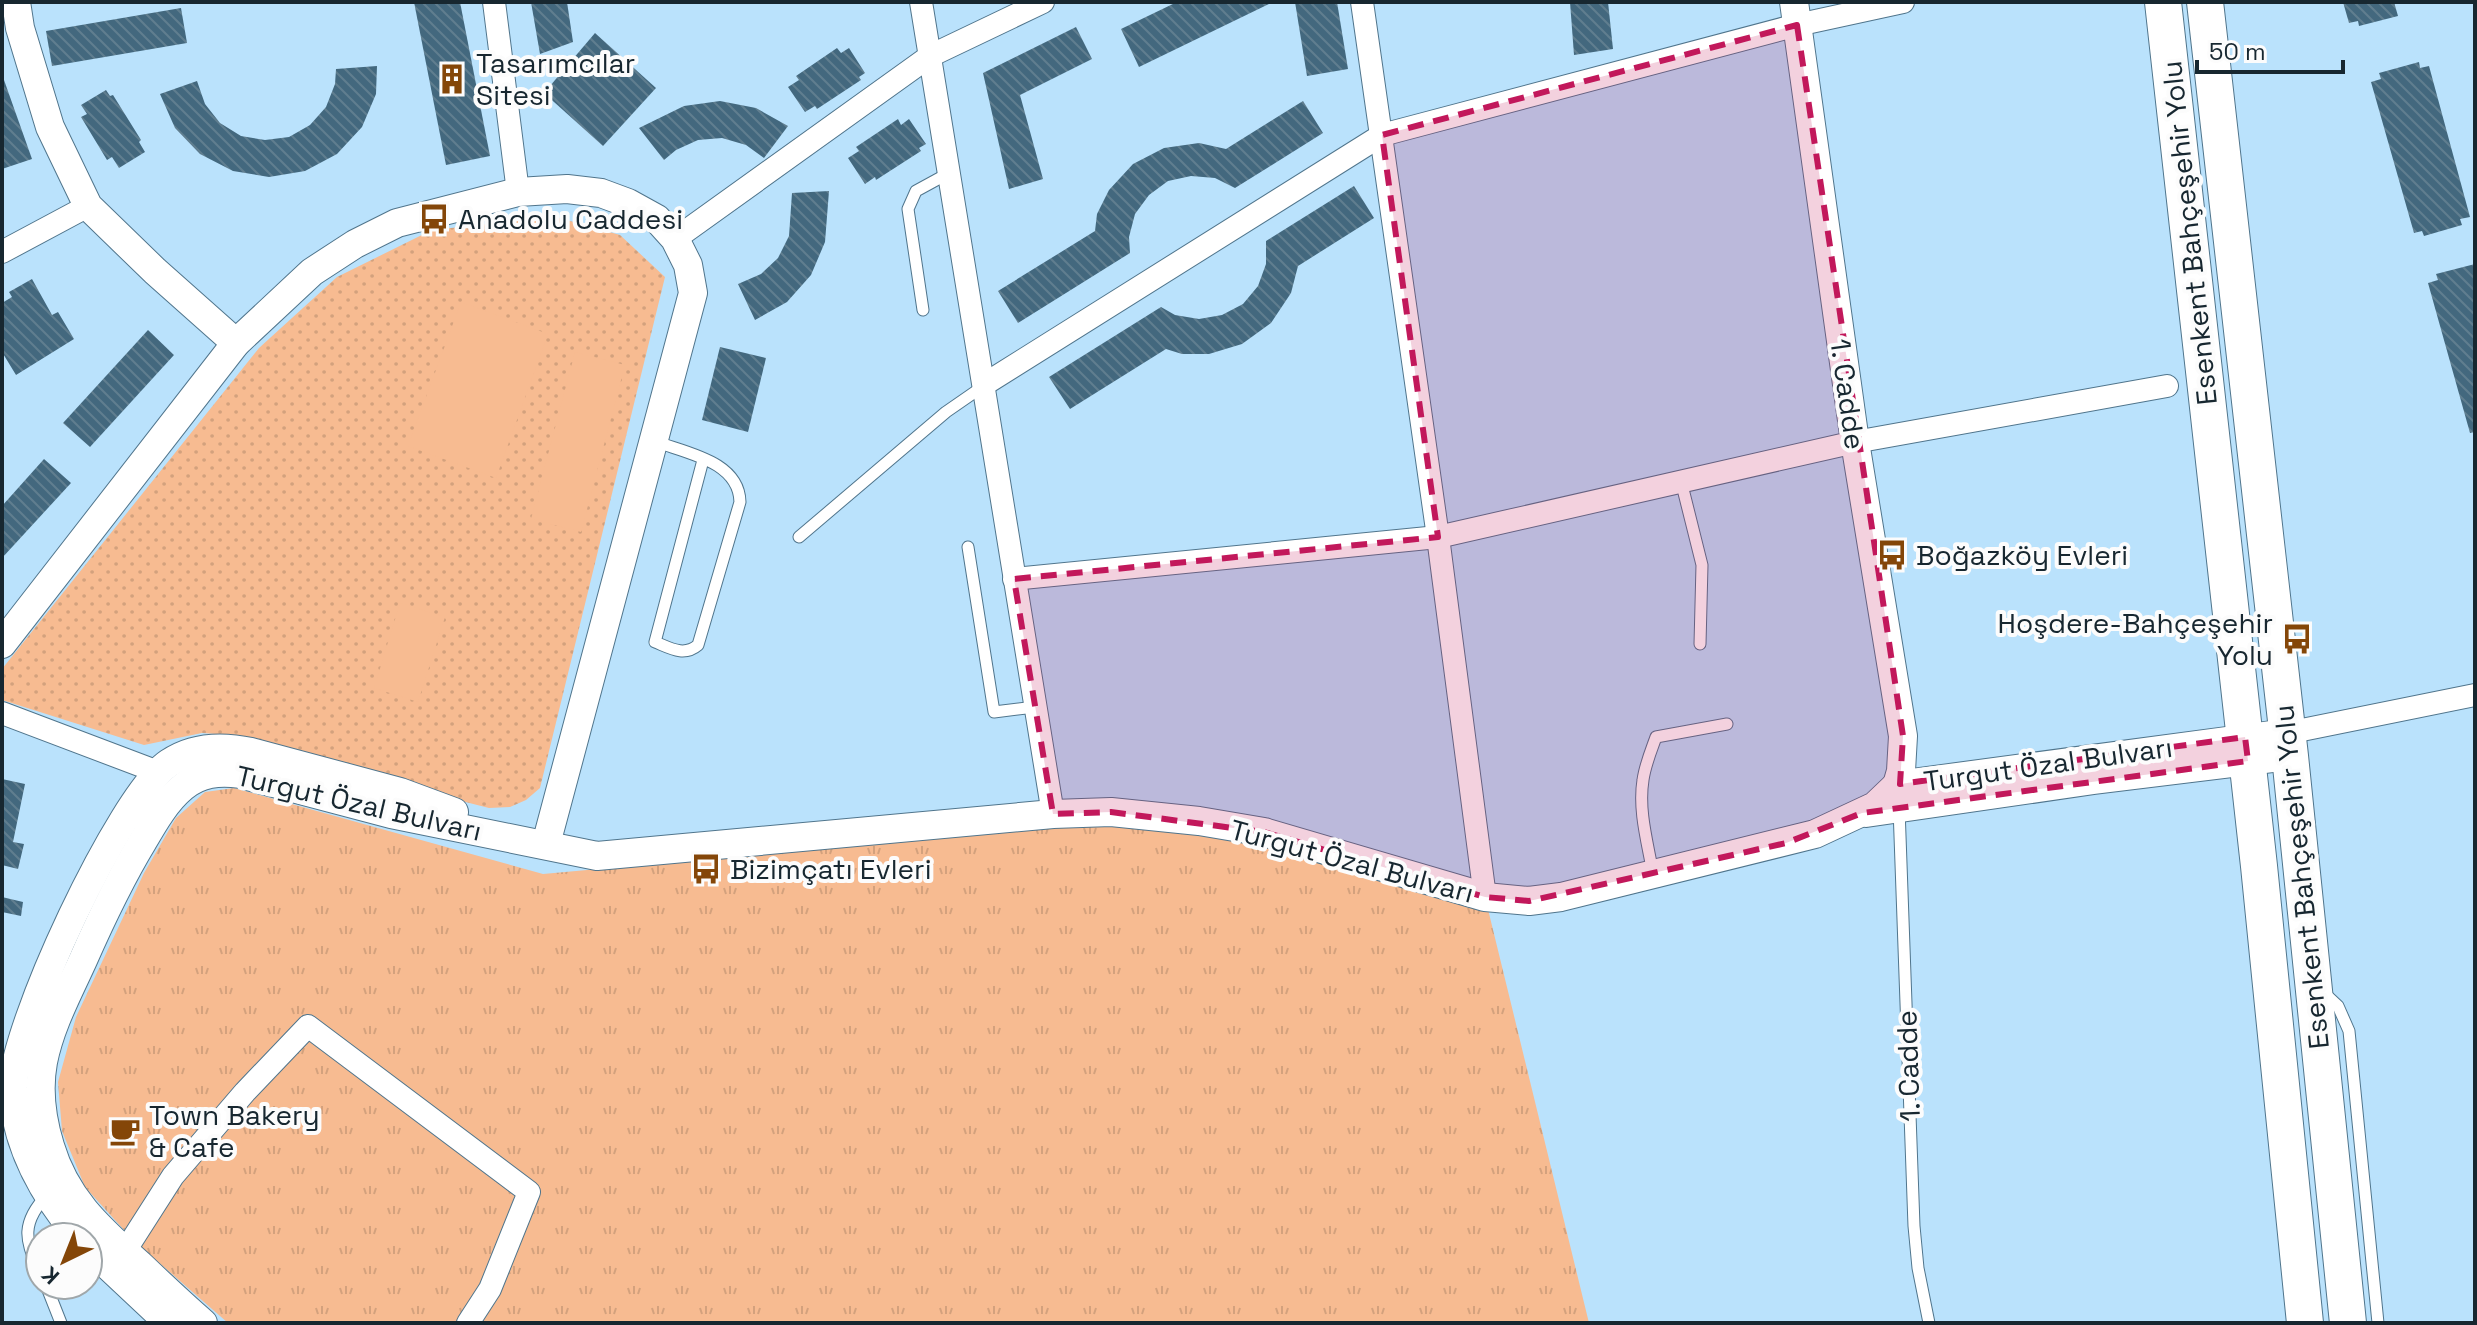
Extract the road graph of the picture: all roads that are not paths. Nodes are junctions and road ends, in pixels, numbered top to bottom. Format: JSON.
{"nodes":[{"id":1,"x":494,"y":2,"type":"edge"},
{"id":2,"x":921,"y":2,"type":"edge"},
{"id":3,"x":1043,"y":2,"type":"edge"},
{"id":4,"x":1362,"y":2,"type":"edge"},
{"id":5,"x":1903,"y":2,"type":"edge"},
{"id":6,"x":2163,"y":2,"type":"edge"},
{"id":7,"x":2205,"y":2,"type":"edge"},
{"id":8,"x":14,"y":3,"type":"edge"},
{"id":9,"x":1796,"y":14,"type":"edge"},
{"id":10,"x":930,"y":56,"type":"junction"},
{"id":11,"x":1382,"y":135,"type":"junction"},
{"id":12,"x":950,"y":173,"type":"junction"},
{"id":13,"x":518,"y":192,"type":"junction"},
{"id":14,"x":88,"y":206,"type":"junction"},
{"id":15,"x":675,"y":239,"type":"junction"},
{"id":16,"x":2,"y":252,"type":"edge"},
{"id":17,"x":923,"y":310,"type":"dead end"},
{"id":18,"x":236,"y":343,"type":"junction"},
{"id":19,"x":985,"y":384,"type":"junction"},
{"id":20,"x":2167,"y":386,"type":"dead end"},
{"id":21,"x":654,"y":441,"type":"junction"},
{"id":22,"x":1855,"y":442,"type":"junction"},
{"id":23,"x":703,"y":460,"type":"junction"},
{"id":24,"x":1681,"y":481,"type":"junction"},
{"id":25,"x":799,"y":537,"type":"dead end"},
{"id":26,"x":1438,"y":537,"type":"junction"},
{"id":27,"x":968,"y":547,"type":"dead end"},
{"id":28,"x":1014,"y":579,"type":"junction"},
{"id":29,"x":2,"y":644,"type":"edge"},
{"id":30,"x":1700,"y":644,"type":"dead end"},
{"id":31,"x":2475,"y":695,"type":"edge"},
{"id":32,"x":1035,"y":707,"type":"junction"},
{"id":33,"x":2,"y":713,"type":"edge"},
{"id":34,"x":1727,"y":724,"type":"dead end"},
{"id":35,"x":2288,"y":744,"type":"junction"},
{"id":36,"x":2246,"y":749,"type":"junction"},
{"id":37,"x":158,"y":772,"type":"junction"},
{"id":38,"x":1898,"y":796,"type":"junction"},
{"id":39,"x":1053,"y":814,"type":"junction"},
{"id":40,"x":546,"y":844,"type":"junction"},
{"id":41,"x":1653,"y":875,"type":"junction"},
{"id":42,"x":1485,"y":897,"type":"junction"},
{"id":43,"x":2312,"y":985,"type":"junction"},
{"id":44,"x":55,"y":1186,"type":"junction"},
{"id":45,"x":30,"y":1221,"type":"edge"},
{"id":46,"x":71,"y":1221,"type":"edge"},
{"id":47,"x":104,"y":1240,"type":"edge"},
{"id":48,"x":125,"y":1251,"type":"junction"},
{"id":49,"x":104,"y":1264,"type":"edge"},
{"id":50,"x":52,"y":1301,"type":"edge"},
{"id":51,"x":61,"y":1323,"type":"edge"},
{"id":52,"x":169,"y":1323,"type":"edge"},
{"id":53,"x":203,"y":1323,"type":"edge"},
{"id":54,"x":468,"y":1323,"type":"edge"},
{"id":55,"x":1929,"y":1323,"type":"edge"},
{"id":56,"x":2305,"y":1323,"type":"edge"},
{"id":57,"x":2348,"y":1323,"type":"edge"},
{"id":58,"x":2378,"y":1323,"type":"edge"}],
"edges":[{"from":1,"to":13,"type":"street"},
{"from":2,"to":10,"type":"street"},
{"from":3,"to":10,"type":"street"},
{"from":4,"to":11,"type":"street"},
{"from":5,"to":9,"type":"street"},
{"from":6,"to":36,"type":"main road","name":"Esenkent Bahçeşehir Yolu"},
{"from":7,"to":35,"type":"main road","name":"Esenkent Bahçeşehir Yolu"},
{"from":8,"to":14,"type":"street"},
{"from":9,"to":11,"type":"street"},
{"from":9,"to":22,"type":"street","name":"1. Cadde"},
{"from":10,"to":12,"type":"street"},
{"from":10,"to":15,"type":"street"},
{"from":11,"to":19,"type":"street"},
{"from":11,"to":26,"type":"street"},
{"from":12,"to":17,"type":"lane"},
{"from":12,"to":19,"type":"street"},
{"from":13,"to":15,"type":"street"},
{"from":13,"to":18,"type":"street"},
{"from":14,"to":16,"type":"street"},
{"from":14,"to":18,"type":"street"},
{"from":15,"to":21,"type":"street"},
{"from":18,"to":29,"type":"street"},
{"from":19,"to":25,"type":"lane"},
{"from":19,"to":28,"type":"street"},
{"from":20,"to":22,"type":"street"},
{"from":21,"to":23,"type":"lane"},
{"from":21,"to":40,"type":"street"},
{"from":22,"to":24,"type":"street"},
{"from":22,"to":38,"type":"street","name":"1. Cadde"},
{"from":23,"to":23,"type":"lane"},
{"from":24,"to":26,"type":"street"},
{"from":24,"to":30,"type":"lane"},
{"from":26,"to":28,"type":"street"},
{"from":26,"to":42,"type":"street"},
{"from":27,"to":32,"type":"lane"},
{"from":28,"to":32,"type":"street"},
{"from":31,"to":35,"type":"street"},
{"from":32,"to":39,"type":"street"},
{"from":33,"to":37,"type":"street"},
{"from":34,"to":41,"type":"lane"},
{"from":35,"to":36,"type":"street","name":"Turgut Özal Bulvarı"},
{"from":35,"to":43,"type":"main road","name":"Esenkent Bahçeşehir Yolu"},
{"from":36,"to":38,"type":"street","name":"Turgut Özal Bulvarı"},
{"from":36,"to":56,"type":"main road","name":"Esenkent Bahçeşehir Yolu"},
{"from":37,"to":40,"type":"street","name":"Turgut Özal Bulvarı"},
{"from":37,"to":44,"type":"street","name":"Turgut Özal Bulvarı"},
{"from":38,"to":41,"type":"street","name":"Turgut Özal Bulvarı"},
{"from":38,"to":55,"type":"lane","name":"1. Cadde"},
{"from":39,"to":40,"type":"street","name":"Turgut Özal Bulvarı"},
{"from":39,"to":42,"type":"street","name":"Turgut Özal Bulvarı"},
{"from":40,"to":44,"type":"street","name":"Turgut Özal Bulvarı"},
{"from":41,"to":42,"type":"street","name":"Turgut Özal Bulvarı"},
{"from":43,"to":57,"type":"main road","name":"Esenkent Bahçeşehir Yolu"},
{"from":43,"to":58,"type":"lane"},
{"from":44,"to":45,"type":"lane"},
{"from":44,"to":46,"type":"street","name":"Turgut Özal Bulvarı"},
{"from":47,"to":48,"type":"street","name":"Turgut Özal Bulvarı"},
{"from":48,"to":53,"type":"street","name":"Turgut Özal Bulvarı"},
{"from":48,"to":54,"type":"street"},
{"from":49,"to":52,"type":"street"},
{"from":50,"to":51,"type":"lane"}]}
